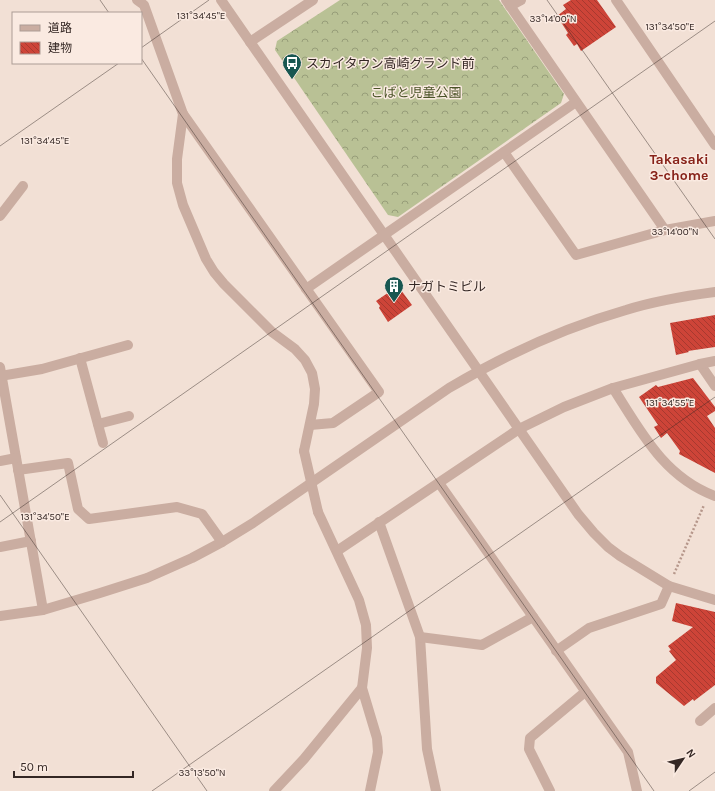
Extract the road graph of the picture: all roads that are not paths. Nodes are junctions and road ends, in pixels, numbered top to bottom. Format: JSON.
{"nodes":[{"id":1,"x":221,"y":0,"type":"edge"},
{"id":2,"x":313,"y":0,"type":"edge"},
{"id":3,"x":521,"y":0,"type":"edge"},
{"id":4,"x":616,"y":0,"type":"edge"},
{"id":5,"x":144,"y":2,"type":"edge"},
{"id":6,"x":508,"y":3,"type":"edge"},
{"id":7,"x":250,"y":42,"type":"junction"},
{"id":8,"x":576,"y":102,"type":"junction"},
{"id":9,"x":183,"y":114,"type":"junction"},
{"id":10,"x":715,"y":145,"type":"edge"},
{"id":11,"x":504,"y":152,"type":"junction"},
{"id":12,"x":23,"y":186,"type":"dead end"},
{"id":13,"x":0,"y":216,"type":"edge"},
{"id":14,"x":715,"y":221,"type":"edge"},
{"id":15,"x":665,"y":230,"type":"junction"},
{"id":16,"x":384,"y":235,"type":"junction"},
{"id":17,"x":306,"y":289,"type":"junction"},
{"id":18,"x":715,"y":292,"type":"edge"},
{"id":19,"x":128,"y":345,"type":"dead end"},
{"id":20,"x":80,"y":358,"type":"junction"},
{"id":21,"x":715,"y":362,"type":"edge"},
{"id":22,"x":700,"y":364,"type":"junction"},
{"id":23,"x":478,"y":371,"type":"junction"},
{"id":24,"x":0,"y":373,"type":"edge"},
{"id":25,"x":715,"y":386,"type":"edge"},
{"id":26,"x":613,"y":388,"type":"junction"},
{"id":27,"x":129,"y":416,"type":"dead end"},
{"id":28,"x":98,"y":424,"type":"junction"},
{"id":29,"x":310,"y":425,"type":"junction"},
{"id":30,"x":519,"y":429,"type":"junction"},
{"id":31,"x":103,"y":443,"type":"dead end"},
{"id":32,"x":16,"y":458,"type":"junction"},
{"id":33,"x":0,"y":461,"type":"edge"},
{"id":34,"x":18,"y":470,"type":"junction"},
{"id":35,"x":439,"y":483,"type":"junction"},
{"id":36,"x":712,"y":495,"type":"edge"},
{"id":37,"x":380,"y":522,"type":"junction"},
{"id":38,"x":31,"y":541,"type":"junction"},
{"id":39,"x":222,"y":542,"type":"junction"},
{"id":40,"x":0,"y":547,"type":"edge"},
{"id":41,"x":337,"y":551,"type":"junction"},
{"id":42,"x":669,"y":586,"type":"junction"},
{"id":43,"x":715,"y":600,"type":"edge"},
{"id":44,"x":43,"y":610,"type":"junction"},
{"id":45,"x":0,"y":616,"type":"edge"},
{"id":46,"x":533,"y":617,"type":"junction"},
{"id":47,"x":420,"y":637,"type":"junction"},
{"id":48,"x":556,"y":651,"type":"junction"},
{"id":49,"x":362,"y":688,"type":"junction"},
{"id":50,"x":585,"y":692,"type":"junction"},
{"id":51,"x":715,"y":708,"type":"edge"},
{"id":52,"x":700,"y":721,"type":"dead end"},
{"id":53,"x":274,"y":791,"type":"edge"},
{"id":54,"x":370,"y":791,"type":"edge"},
{"id":55,"x":436,"y":791,"type":"edge"},
{"id":56,"x":550,"y":791,"type":"edge"},
{"id":57,"x":636,"y":791,"type":"edge"}],
"edges":[{"from":1,"to":7,"type":"street"},
{"from":2,"to":7,"type":"street"},
{"from":3,"to":6,"type":"street"},
{"from":4,"to":10,"type":"street"},
{"from":5,"to":9,"type":"street"},
{"from":6,"to":8,"type":"street"},
{"from":7,"to":16,"type":"street"},
{"from":8,"to":11,"type":"street"},
{"from":8,"to":15,"type":"street"},
{"from":9,"to":17,"type":"street"},
{"from":9,"to":29,"type":"street"},
{"from":11,"to":15,"type":"street"},
{"from":11,"to":16,"type":"street"},
{"from":12,"to":13,"type":"street"},
{"from":14,"to":15,"type":"street"},
{"from":16,"to":17,"type":"street"},
{"from":16,"to":23,"type":"street"},
{"from":17,"to":29,"type":"street"},
{"from":18,"to":23,"type":"street"},
{"from":19,"to":20,"type":"street"},
{"from":20,"to":24,"type":"street"},
{"from":20,"to":28,"type":"street"},
{"from":21,"to":22,"type":"street"},
{"from":22,"to":25,"type":"street"},
{"from":22,"to":26,"type":"street"},
{"from":23,"to":30,"type":"street"},
{"from":23,"to":39,"type":"street"},
{"from":24,"to":32,"type":"street"},
{"from":26,"to":30,"type":"street"},
{"from":26,"to":36,"type":"street"},
{"from":27,"to":28,"type":"street"},
{"from":28,"to":31,"type":"street"},
{"from":29,"to":41,"type":"street","bridge":true},
{"from":30,"to":35,"type":"street"},
{"from":30,"to":42,"type":"street"},
{"from":32,"to":33,"type":"street"},
{"from":32,"to":34,"type":"street"},
{"from":34,"to":38,"type":"street"},
{"from":34,"to":39,"type":"street"},
{"from":35,"to":37,"type":"street"},
{"from":35,"to":46,"type":"street"},
{"from":37,"to":41,"type":"street"},
{"from":37,"to":47,"type":"street"},
{"from":38,"to":40,"type":"street"},
{"from":38,"to":44,"type":"street"},
{"from":39,"to":44,"type":"street"},
{"from":41,"to":49,"type":"street"},
{"from":42,"to":43,"type":"street"},
{"from":42,"to":48,"type":"street"},
{"from":44,"to":45,"type":"street"},
{"from":46,"to":47,"type":"street"},
{"from":46,"to":48,"type":"street"},
{"from":47,"to":55,"type":"street"},
{"from":48,"to":50,"type":"street"},
{"from":49,"to":53,"type":"street"},
{"from":49,"to":54,"type":"street"},
{"from":50,"to":56,"type":"street"},
{"from":50,"to":57,"type":"street"},
{"from":51,"to":52,"type":"street"}]}
